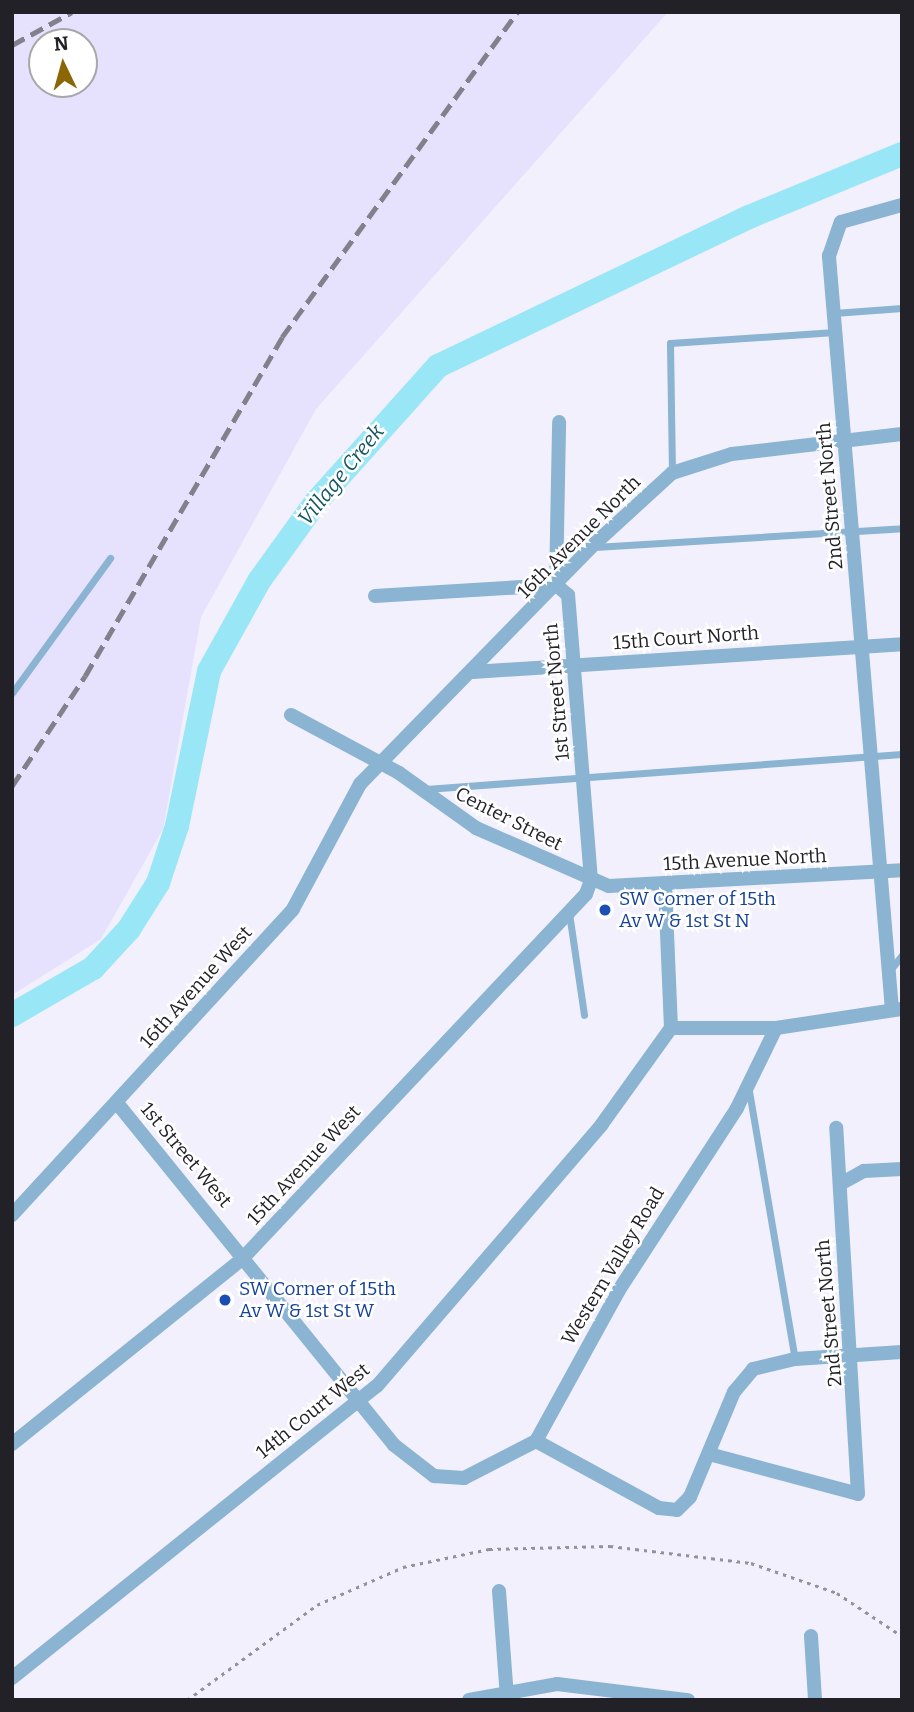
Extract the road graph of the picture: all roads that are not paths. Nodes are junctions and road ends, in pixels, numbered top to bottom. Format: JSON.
{"nodes":[{"id":1,"x":902,"y":205,"type":"edge"},
{"id":2,"x":902,"y":308,"type":"edge"},
{"id":3,"x":834,"y":313,"type":"junction"},
{"id":4,"x":835,"y":332,"type":"junction"},
{"id":5,"x":559,"y":422,"type":"dead end"},
{"id":6,"x":902,"y":434,"type":"edge"},
{"id":7,"x":843,"y":441,"type":"junction"},
{"id":8,"x":672,"y":473,"type":"junction"},
{"id":9,"x":902,"y":528,"type":"edge"},
{"id":10,"x":853,"y":531,"type":"junction"},
{"id":11,"x":590,"y":548,"type":"junction"},
{"id":12,"x":110,"y":558,"type":"dead end"},
{"id":13,"x":556,"y":586,"type":"junction"},
{"id":14,"x":375,"y":596,"type":"dead end"},
{"id":15,"x":902,"y":644,"type":"edge"},
{"id":16,"x":861,"y":646,"type":"junction"},
{"id":17,"x":575,"y":665,"type":"junction"},
{"id":18,"x":473,"y":672,"type":"junction"},
{"id":19,"x":12,"y":693,"type":"edge"},
{"id":20,"x":291,"y":715,"type":"dead end"},
{"id":21,"x":902,"y":754,"type":"edge"},
{"id":22,"x":872,"y":756,"type":"junction"},
{"id":23,"x":379,"y":764,"type":"junction"},
{"id":24,"x":584,"y":777,"type":"junction"},
{"id":25,"x":415,"y":790,"type":"junction"},
{"id":26,"x":902,"y":870,"type":"edge"},
{"id":27,"x":881,"y":872,"type":"junction"},
{"id":28,"x":591,"y":880,"type":"junction"},
{"id":29,"x":665,"y":885,"type":"junction"},
{"id":30,"x":569,"y":913,"type":"junction"},
{"id":31,"x":902,"y":956,"type":"edge"},
{"id":32,"x":888,"y":972,"type":"junction"},
{"id":33,"x":897,"y":1009,"type":"edge"},
{"id":34,"x":584,"y":1014,"type":"dead end"},
{"id":35,"x":671,"y":1028,"type":"junction"},
{"id":36,"x":776,"y":1028,"type":"junction"},
{"id":37,"x":748,"y":1087,"type":"junction"},
{"id":38,"x":117,"y":1103,"type":"junction"},
{"id":39,"x":836,"y":1128,"type":"dead end"},
{"id":40,"x":902,"y":1169,"type":"edge"},
{"id":41,"x":842,"y":1183,"type":"junction"},
{"id":42,"x":12,"y":1215,"type":"edge"},
{"id":43,"x":243,"y":1258,"type":"junction"},
{"id":44,"x":902,"y":1352,"type":"edge"},
{"id":45,"x":854,"y":1354,"type":"junction"},
{"id":46,"x":795,"y":1359,"type":"junction"},
{"id":47,"x":358,"y":1401,"type":"junction"},
{"id":48,"x":536,"y":1441,"type":"junction"},
{"id":49,"x":12,"y":1444,"type":"edge"},
{"id":50,"x":709,"y":1454,"type":"junction"},
{"id":51,"x":446,"y":1479,"type":"joint"},
{"id":52,"x":499,"y":1591,"type":"dead end"},
{"id":53,"x":811,"y":1636,"type":"dead end"},
{"id":54,"x":12,"y":1678,"type":"edge"},
{"id":55,"x":506,"y":1695,"type":"edge"},
{"id":56,"x":469,"y":1700,"type":"edge"},
{"id":57,"x":688,"y":1700,"type":"edge"},
{"id":58,"x":815,"y":1700,"type":"edge"}],
"edges":[{"from":1,"to":3,"type":"street","name":"2nd Street North"},
{"from":2,"to":3,"type":"lane"},
{"from":3,"to":4,"type":"street","name":"2nd Street North"},
{"from":4,"to":7,"type":"street","name":"2nd Street North"},
{"from":4,"to":8,"type":"lane"},
{"from":5,"to":13,"type":"street","name":"1st Street North"},
{"from":6,"to":7,"type":"street","name":"16th Avenue North"},
{"from":7,"to":8,"type":"street","name":"16th Avenue North"},
{"from":7,"to":10,"type":"street","name":"2nd Street North"},
{"from":8,"to":11,"type":"street","name":"16th Avenue North"},
{"from":9,"to":10,"type":"lane"},
{"from":10,"to":11,"type":"lane"},
{"from":10,"to":16,"type":"street","name":"2nd Street North"},
{"from":11,"to":13,"type":"street","name":"16th Avenue North"},
{"from":12,"to":19,"type":"lane"},
{"from":13,"to":14,"type":"street"},
{"from":13,"to":17,"type":"street","name":"1st Street North"},
{"from":13,"to":18,"type":"street","name":"16th Avenue North"},
{"from":15,"to":16,"type":"street","name":"15th Court North"},
{"from":16,"to":17,"type":"street","name":"15th Court North"},
{"from":16,"to":22,"type":"street","name":"2nd Street North"},
{"from":17,"to":18,"type":"street","name":"15th Court North"},
{"from":17,"to":24,"type":"street","name":"1st Street North"},
{"from":18,"to":23,"type":"street","name":"16th Avenue North"},
{"from":20,"to":23,"type":"street","name":"Center Street"},
{"from":21,"to":22,"type":"lane"},
{"from":22,"to":24,"type":"lane"},
{"from":22,"to":27,"type":"street","name":"2nd Street North"},
{"from":23,"to":25,"type":"street","name":"Center Street"},
{"from":23,"to":38,"type":"street","name":"16th Avenue West"},
{"from":24,"to":25,"type":"lane"},
{"from":24,"to":28,"type":"street","name":"1st Street North"},
{"from":25,"to":28,"type":"street","name":"Center Street"},
{"from":26,"to":27,"type":"street","name":"15th Avenue North"},
{"from":27,"to":29,"type":"street","name":"15th Avenue North"},
{"from":27,"to":32,"type":"street","name":"2nd Street North"},
{"from":28,"to":29,"type":"street","name":"15th Avenue North"},
{"from":28,"to":30,"type":"street","name":"15th Avenue West"},
{"from":29,"to":35,"type":"street"},
{"from":30,"to":34,"type":"lane"},
{"from":30,"to":43,"type":"street","name":"15th Avenue West"},
{"from":31,"to":32,"type":"lane"},
{"from":32,"to":33,"type":"street","name":"2nd Street North"},
{"from":33,"to":36,"type":"street"},
{"from":35,"to":36,"type":"street"},
{"from":35,"to":47,"type":"street","name":"14th Court West"},
{"from":36,"to":37,"type":"street","name":"Western Valley Road"},
{"from":37,"to":46,"type":"lane"},
{"from":37,"to":48,"type":"street","name":"Western Valley Road"},
{"from":38,"to":42,"type":"street","name":"16th Avenue West"},
{"from":38,"to":43,"type":"street","name":"1st Street West"},
{"from":39,"to":41,"type":"street","name":"2nd Street North"},
{"from":40,"to":41,"type":"street"},
{"from":41,"to":45,"type":"street","name":"2nd Street North"},
{"from":43,"to":47,"type":"street","name":"1st Street West"},
{"from":43,"to":49,"type":"street","name":"15th Avenue West"},
{"from":44,"to":45,"type":"street"},
{"from":45,"to":46,"type":"street"},
{"from":45,"to":50,"type":"street","name":"2nd Street North"},
{"from":46,"to":50,"type":"street"},
{"from":47,"to":51,"type":"street","name":"1st Street West"},
{"from":47,"to":54,"type":"street","name":"14th Court West"},
{"from":48,"to":50,"type":"street"},
{"from":48,"to":51,"type":"street","name":"Western Valley Road"},
{"from":52,"to":55,"type":"street"},
{"from":53,"to":58,"type":"street"},
{"from":55,"to":56,"type":"street"},
{"from":55,"to":57,"type":"street"}]}
